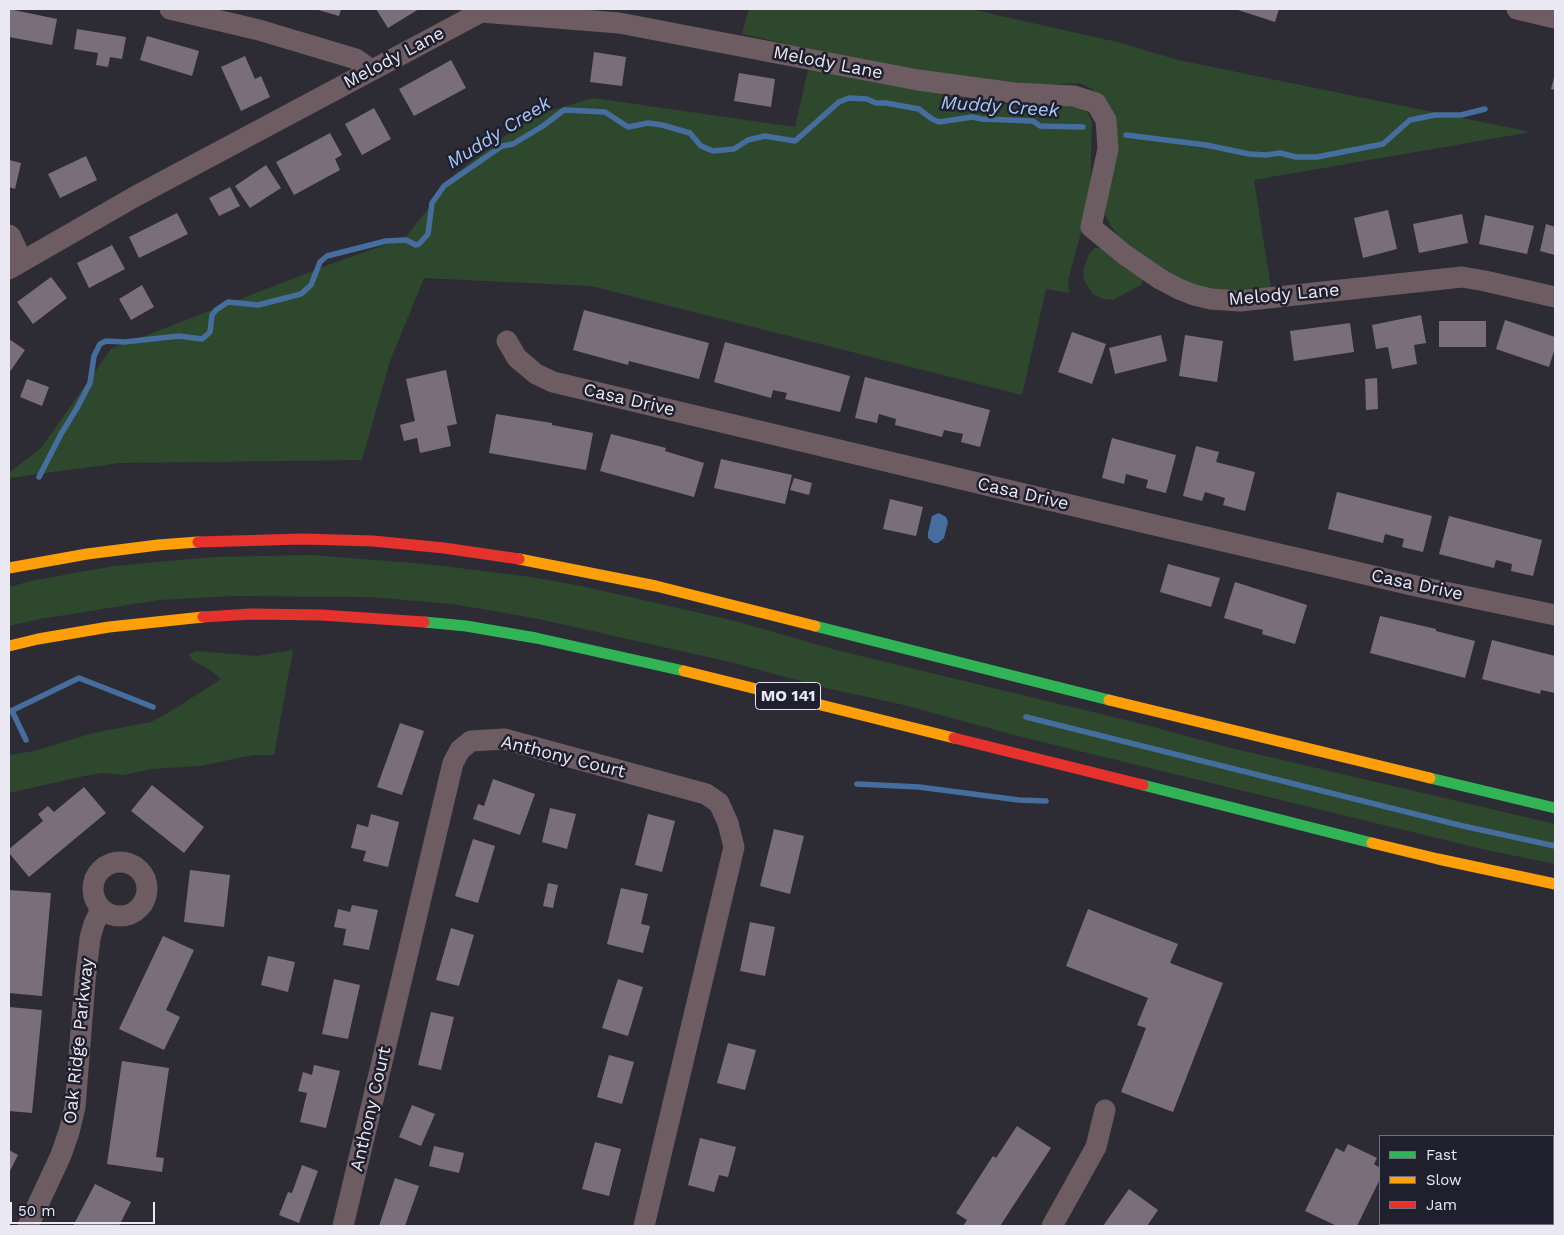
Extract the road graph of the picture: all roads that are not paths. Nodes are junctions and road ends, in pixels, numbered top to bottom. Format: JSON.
{"nodes":[{"id":1,"x":170,"y":9,"type":"edge"},
{"id":2,"x":1517,"y":9,"type":"edge"},
{"id":3,"x":598,"y":15,"type":"edge"},
{"id":4,"x":620,"y":16,"type":"edge"},
{"id":5,"x":1555,"y":18,"type":"edge"},
{"id":6,"x":371,"y":70,"type":"junction"},
{"id":7,"x":9,"y":235,"type":"edge"},
{"id":8,"x":16,"y":265,"type":"edge"},
{"id":9,"x":1555,"y":297,"type":"edge"},
{"id":10,"x":507,"y":341,"type":"dead end"},
{"id":11,"x":9,"y":568,"type":"edge"},
{"id":12,"x":1555,"y":615,"type":"edge"},
{"id":13,"x":9,"y":646,"type":"edge"},
{"id":14,"x":1555,"y":808,"type":"edge"},
{"id":15,"x":1555,"y":884,"type":"edge"},
{"id":16,"x":101,"y":909,"type":"dead end"},
{"id":17,"x":1105,"y":1110,"type":"dead end"},
{"id":18,"x":28,"y":1226,"type":"edge"},
{"id":19,"x":343,"y":1226,"type":"edge"},
{"id":20,"x":644,"y":1226,"type":"edge"},
{"id":21,"x":1052,"y":1226,"type":"edge"}],
"edges":[{"from":1,"to":6,"type":"street"},
{"from":2,"to":5,"type":"street"},
{"from":3,"to":4,"type":"street","name":"Melody Lane"},
{"from":3,"to":6,"type":"street","name":"Melody Lane"},
{"from":4,"to":9,"type":"street","name":"Melody Lane"},
{"from":6,"to":8,"type":"street","name":"Melody Lane"},
{"from":7,"to":8,"type":"street"},
{"from":10,"to":12,"type":"street","name":"Casa Drive"},
{"from":11,"to":14,"type":"highway"},
{"from":13,"to":15,"type":"highway","number":"MO 141"},
{"from":16,"to":18,"type":"street","name":"Oak Ridge Parkway"},
{"from":17,"to":21,"type":"street"},
{"from":19,"to":20,"type":"street","name":"Anthony Court"}]}
